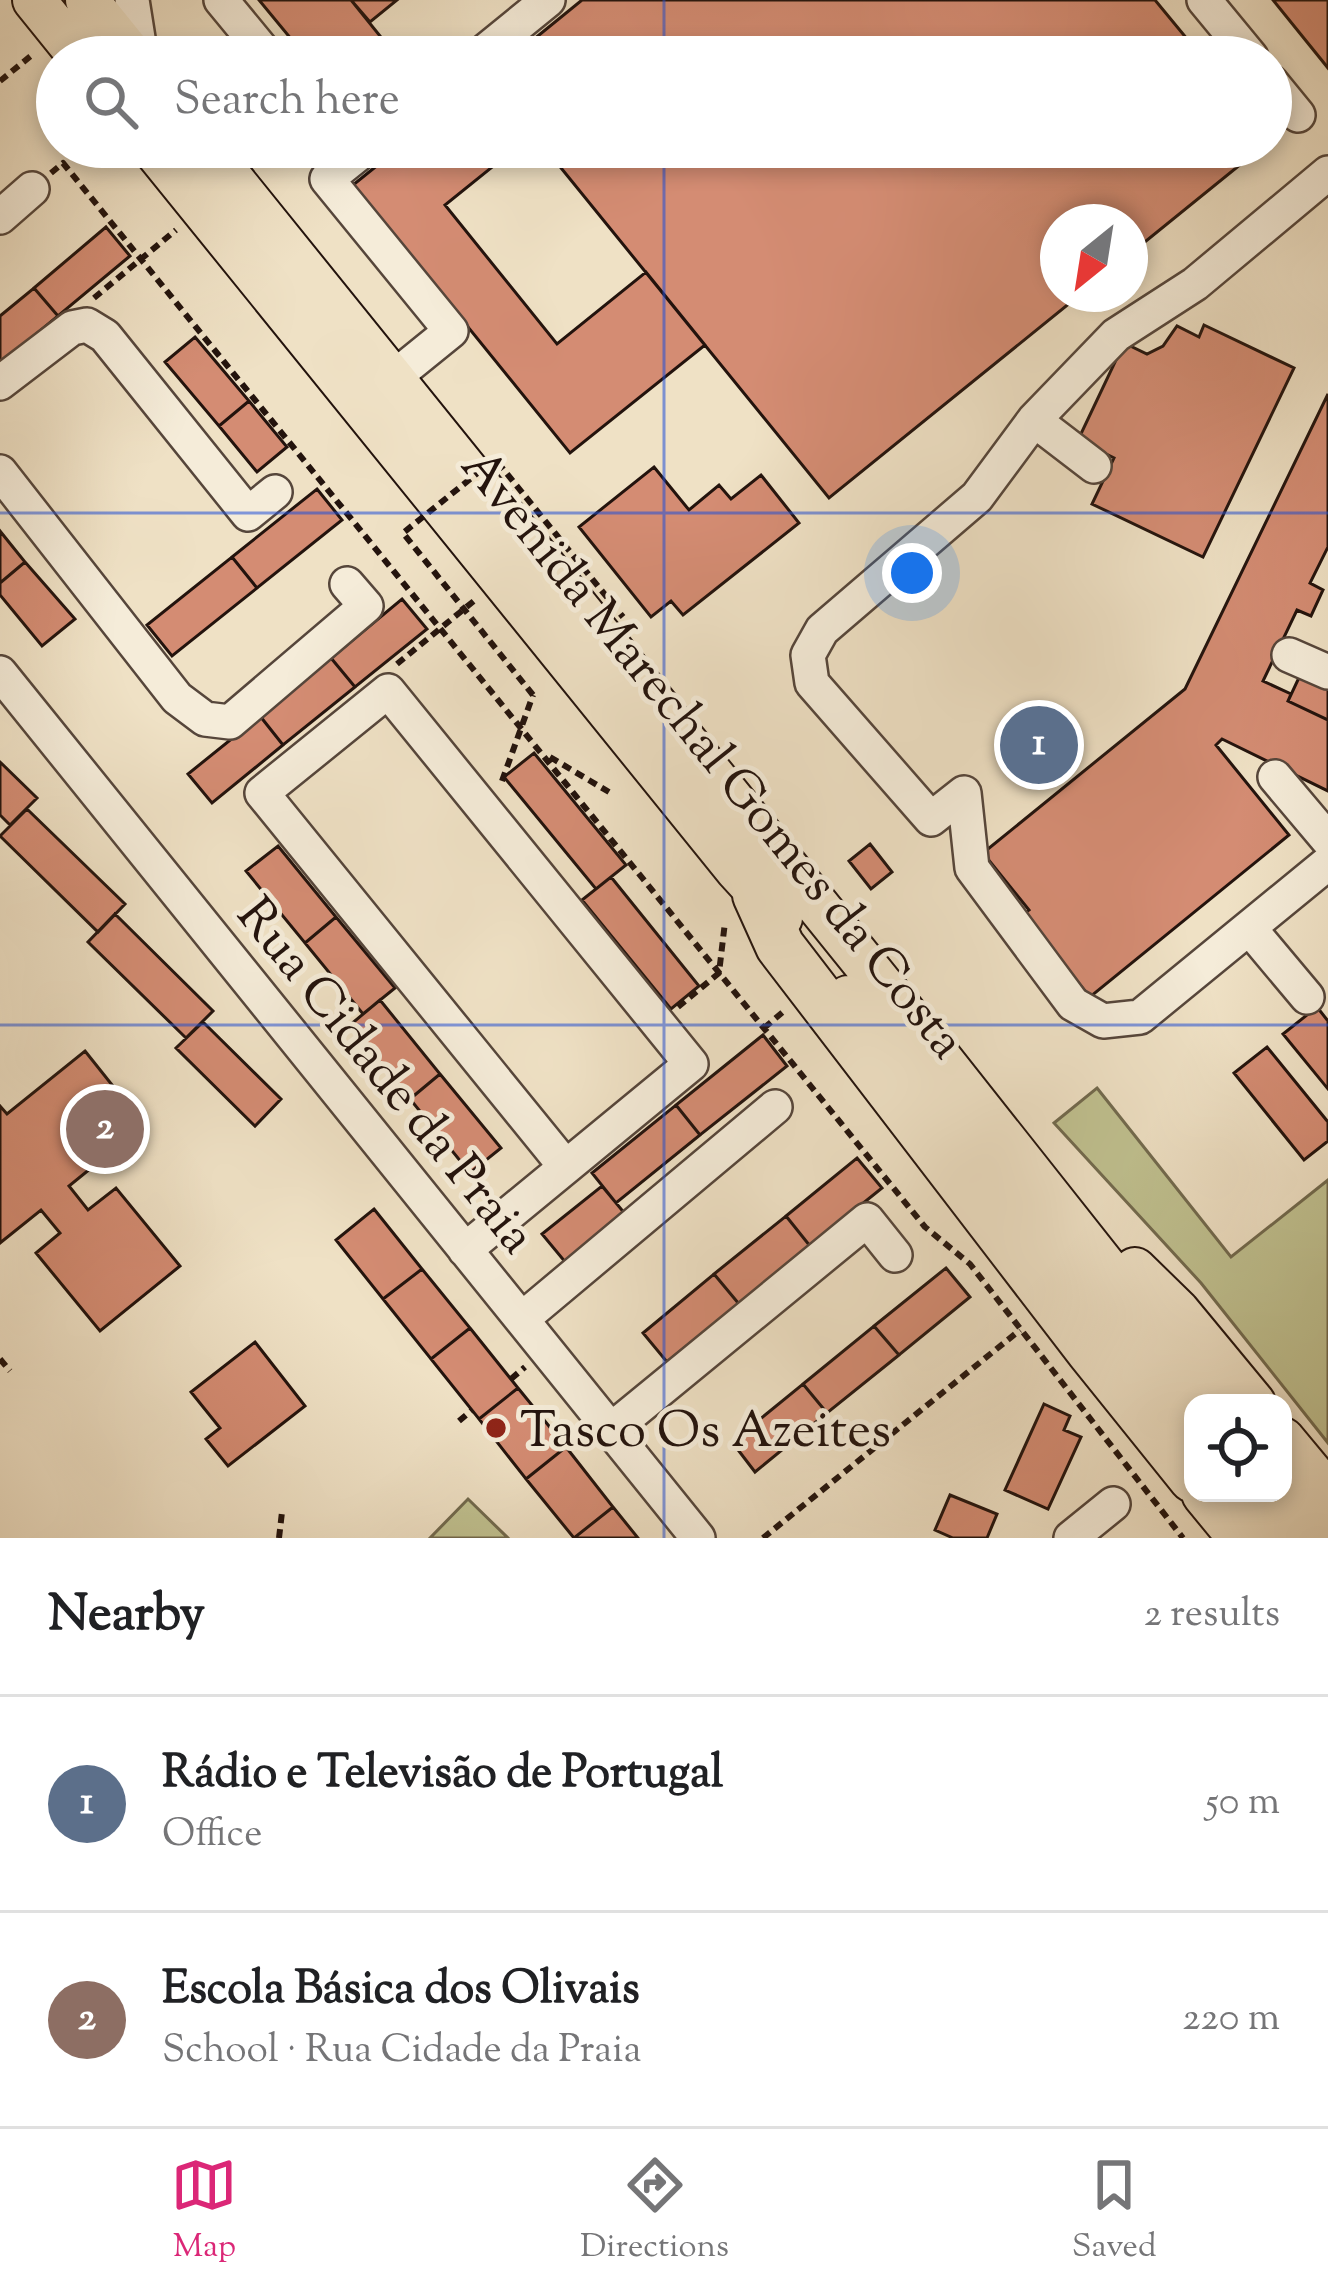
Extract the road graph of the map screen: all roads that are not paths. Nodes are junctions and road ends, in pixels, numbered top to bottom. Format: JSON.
{"nodes":[{"id":1,"x":34,"y":0,"type":"edge"},
{"id":2,"x":87,"y":0,"type":"edge"},
{"id":3,"x":132,"y":0,"type":"edge"},
{"id":4,"x":221,"y":0,"type":"edge"},
{"id":5,"x":548,"y":0,"type":"edge"},
{"id":6,"x":1204,"y":0,"type":"edge"},
{"id":7,"x":63,"y":36,"type":"edge"},
{"id":8,"x":119,"y":36,"type":"edge"},
{"id":9,"x":135,"y":36,"type":"edge"},
{"id":10,"x":251,"y":36,"type":"edge"},
{"id":11,"x":504,"y":36,"type":"edge"},
{"id":12,"x":1234,"y":36,"type":"edge"},
{"id":13,"x":1292,"y":108,"type":"edge"},
{"id":14,"x":1298,"y":115,"type":"dead end"},
{"id":15,"x":168,"y":168,"type":"edge"},
{"id":16,"x":223,"y":168,"type":"edge"},
{"id":17,"x":341,"y":168,"type":"edge"},
{"id":18,"x":1328,"y":173,"type":"edge"},
{"id":19,"x":32,"y":189,"type":"road end"},
{"id":20,"x":0,"y":217,"type":"edge"},
{"id":21,"x":393,"y":378,"type":"junction"},
{"id":22,"x":0,"y":383,"type":"edge"},
{"id":23,"x":1034,"y":420,"type":"junction"},
{"id":24,"x":1094,"y":466,"type":"dead end"},
{"id":25,"x":0,"y":472,"type":"edge"},
{"id":26,"x":275,"y":492,"type":"dead end"},
{"id":27,"x":347,"y":584,"type":"dead end"},
{"id":28,"x":1289,"y":655,"type":"dead end"},
{"id":29,"x":1328,"y":672,"type":"edge"},
{"id":30,"x":0,"y":673,"type":"edge"},
{"id":31,"x":1276,"y":777,"type":"dead end"},
{"id":32,"x":1328,"y":840,"type":"edge"},
{"id":33,"x":1328,"y":863,"type":"edge"},
{"id":34,"x":741,"y":909,"type":"junction"},
{"id":35,"x":1250,"y":929,"type":"junction"},
{"id":36,"x":1307,"y":997,"type":"dead end"},
{"id":37,"x":776,"y":1107,"type":"dead end"},
{"id":38,"x":1008,"y":1142,"type":"junction"},
{"id":39,"x":566,"y":1166,"type":"junction"},
{"id":40,"x":465,"y":1250,"type":"junction"},
{"id":41,"x":895,"y":1256,"type":"dead end"},
{"id":42,"x":1069,"y":1274,"type":"junction"},
{"id":43,"x":522,"y":1319,"type":"junction"},
{"id":44,"x":1206,"y":1394,"type":"edge"},
{"id":45,"x":1246,"y":1394,"type":"edge"},
{"id":46,"x":1139,"y":1412,"type":"junction"},
{"id":47,"x":1184,"y":1416,"type":"edge"},
{"id":48,"x":610,"y":1430,"type":"junction"},
{"id":49,"x":1292,"y":1449,"type":"edge"},
{"id":50,"x":1184,"y":1467,"type":"edge"},
{"id":51,"x":1328,"y":1493,"type":"edge"},
{"id":52,"x":1292,"y":1500,"type":"edge"},
{"id":53,"x":1213,"y":1502,"type":"edge"},
{"id":54,"x":1253,"y":1502,"type":"edge"},
{"id":55,"x":1113,"y":1504,"type":"dead end"},
{"id":56,"x":698,"y":1538,"type":"edge"},
{"id":57,"x":1071,"y":1538,"type":"edge"},
{"id":58,"x":1243,"y":1538,"type":"edge"},
{"id":59,"x":1283,"y":1538,"type":"edge"},
{"id":60,"x":1323,"y":1538,"type":"edge"}],
"edges":[{"from":1,"to":7,"type":"main road"},
{"from":2,"to":8,"type":"main road"},
{"from":3,"to":9,"type":"street"},
{"from":4,"to":10,"type":"street"},
{"from":5,"to":11,"type":"street"},
{"from":6,"to":12,"type":"street"},
{"from":13,"to":14,"type":"street"},
{"from":15,"to":34,"type":"main road","name":"Avenida Marechal Gomes da Costa"},
{"from":16,"to":21,"type":"main road","name":"Avenida Marechal Gomes da Costa"},
{"from":17,"to":21,"type":"street"},
{"from":18,"to":23,"type":"street"},
{"from":19,"to":20,"type":"street"},
{"from":21,"to":38,"type":"main road","name":"Avenida Marechal Gomes da Costa"},
{"from":22,"to":26,"type":"street"},
{"from":23,"to":24,"type":"street"},
{"from":23,"to":35,"type":"street"},
{"from":25,"to":27,"type":"street"},
{"from":28,"to":29,"type":"street"},
{"from":30,"to":40,"type":"street","name":"Rua Cidade da Praia"},
{"from":31,"to":32,"type":"street"},
{"from":33,"to":35,"type":"street"},
{"from":34,"to":42,"type":"main road","name":"Avenida Marechal Gomes da Costa"},
{"from":34,"to":46,"type":"highway"},
{"from":35,"to":36,"type":"street"},
{"from":37,"to":43,"type":"street"},
{"from":38,"to":44,"type":"main road","name":"Avenida Marechal Gomes da Costa"},
{"from":38,"to":45,"type":"main road"},
{"from":39,"to":39,"type":"street"},
{"from":39,"to":40,"type":"street"},
{"from":40,"to":43,"type":"street","name":"Rua Cidade da Praia"},
{"from":41,"to":48,"type":"street"},
{"from":42,"to":46,"type":"highway"},
{"from":42,"to":47,"type":"main road","name":"Avenida Marechal Gomes da Costa"},
{"from":43,"to":48,"type":"street","name":"Rua Cidade da Praia"},
{"from":46,"to":50,"type":"highway"},
{"from":48,"to":56,"type":"street","name":"Rua Cidade da Praia"},
{"from":49,"to":51,"type":"main road"},
{"from":52,"to":60,"type":"main road"},
{"from":53,"to":58,"type":"highway"},
{"from":54,"to":59,"type":"main road"},
{"from":55,"to":57,"type":"street"}]}
